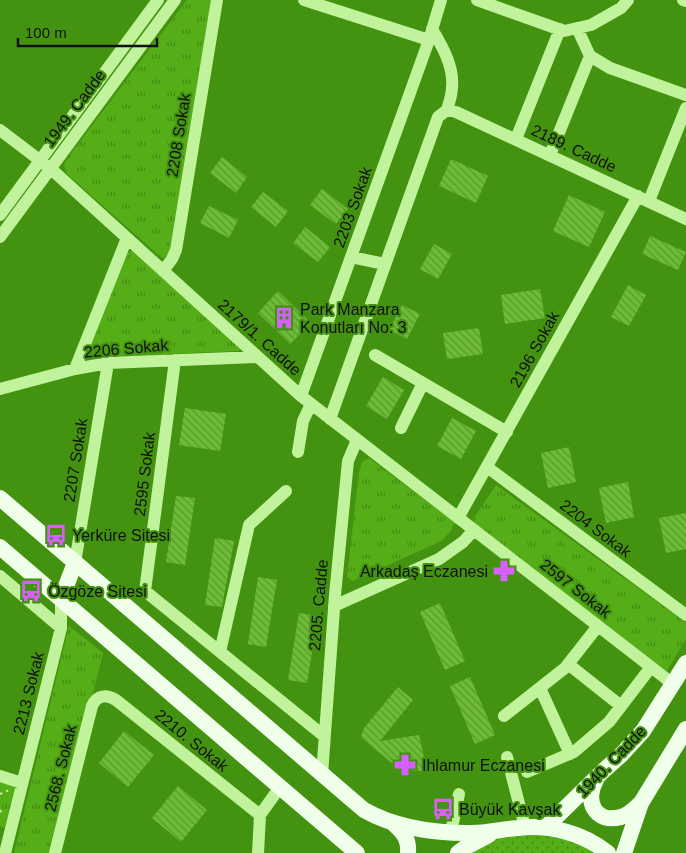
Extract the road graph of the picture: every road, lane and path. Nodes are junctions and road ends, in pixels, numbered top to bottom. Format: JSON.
{"nodes":[{"id":1,"x":158,"y":0,"type":"edge"},
{"id":2,"x":175,"y":0,"type":"edge"},
{"id":3,"x":216,"y":0,"type":"edge"},
{"id":4,"x":304,"y":0,"type":"edge"},
{"id":5,"x":477,"y":0,"type":"edge"},
{"id":6,"x":628,"y":0,"type":"edge"},
{"id":7,"x":438,"y":1,"type":"edge"},
{"id":8,"x":577,"y":28,"type":"junction"},
{"id":9,"x":560,"y":30,"type":"junction"},
{"id":10,"x":431,"y":34,"type":"junction"},
{"id":11,"x":590,"y":56,"type":"junction"},
{"id":12,"x":686,"y":95,"type":"edge"},
{"id":13,"x":686,"y":108,"type":"edge"},
{"id":14,"x":447,"y":110,"type":"junction"},
{"id":15,"x":0,"y":130,"type":"edge"},
{"id":16,"x":516,"y":140,"type":"junction"},
{"id":17,"x":550,"y":155,"type":"junction"},
{"id":18,"x":45,"y":164,"type":"junction"},
{"id":19,"x":643,"y":198,"type":"junction"},
{"id":20,"x":0,"y":215,"type":"edge"},
{"id":21,"x":686,"y":218,"type":"edge"},
{"id":22,"x":0,"y":237,"type":"edge"},
{"id":23,"x":127,"y":238,"type":"junction"},
{"id":24,"x":351,"y":257,"type":"junction"},
{"id":25,"x":385,"y":264,"type":"junction"},
{"id":26,"x":163,"y":271,"type":"junction"},
{"id":27,"x":375,"y":355,"type":"dead end"},
{"id":28,"x":257,"y":357,"type":"junction"},
{"id":29,"x":176,"y":360,"type":"junction"},
{"id":30,"x":108,"y":363,"type":"junction"},
{"id":31,"x":75,"y":369,"type":"junction"},
{"id":32,"x":423,"y":384,"type":"junction"},
{"id":33,"x":0,"y":389,"type":"edge"},
{"id":34,"x":306,"y":400,"type":"junction"},
{"id":35,"x":330,"y":418,"type":"junction"},
{"id":36,"x":401,"y":428,"type":"dead end"},
{"id":37,"x":507,"y":432,"type":"junction"},
{"id":38,"x":357,"y":440,"type":"junction"},
{"id":39,"x":298,"y":452,"type":"dead end"},
{"id":40,"x":487,"y":467,"type":"junction"},
{"id":41,"x":286,"y":491,"type":"dead end"},
{"id":42,"x":0,"y":498,"type":"edge"},
{"id":43,"x":458,"y":518,"type":"junction"},
{"id":44,"x":474,"y":530,"type":"junction"},
{"id":45,"x":0,"y":547,"type":"edge"},
{"id":46,"x":75,"y":563,"type":"junction"},
{"id":47,"x":0,"y":576,"type":"edge"},
{"id":48,"x":61,"y":599,"type":"junction"},
{"id":49,"x":334,"y":606,"type":"junction"},
{"id":50,"x":686,"y":615,"type":"edge"},
{"id":51,"x":598,"y":626,"type":"junction"},
{"id":52,"x":61,"y":628,"type":"junction"},
{"id":53,"x":220,"y":652,"type":"junction"},
{"id":54,"x":686,"y":663,"type":"edge"},
{"id":55,"x":568,"y":664,"type":"junction"},
{"id":56,"x":651,"y":667,"type":"junction"},
{"id":57,"x":673,"y":684,"type":"junction"},
{"id":58,"x":540,"y":688,"type":"junction"},
{"id":59,"x":102,"y":696,"type":"joint"},
{"id":60,"x":621,"y":706,"type":"junction"},
{"id":61,"x":504,"y":716,"type":"dead end"},
{"id":62,"x":686,"y":729,"type":"edge"},
{"id":63,"x":324,"y":736,"type":"junction"},
{"id":64,"x":570,"y":754,"type":"junction"},
{"id":65,"x":507,"y":757,"type":"dead end"},
{"id":66,"x":527,"y":772,"type":"dead end"},
{"id":67,"x":602,"y":772,"type":"junction"},
{"id":68,"x":322,"y":775,"type":"junction"},
{"id":69,"x":0,"y":776,"type":"edge"},
{"id":70,"x":22,"y":783,"type":"junction"},
{"id":71,"x":280,"y":787,"type":"junction"},
{"id":72,"x":459,"y":794,"type":"dead end"},
{"id":73,"x":641,"y":803,"type":"junction"},
{"id":74,"x":260,"y":815,"type":"junction"},
{"id":75,"x":394,"y":824,"type":"junction"},
{"id":76,"x":525,"y":827,"type":"junction"},
{"id":77,"x":546,"y":827,"type":"junction"},
{"id":78,"x":503,"y":830,"type":"junction"},
{"id":79,"x":451,"y":832,"type":"junction"},
{"id":80,"x":5,"y":833,"type":"edge"},
{"id":81,"x":5,"y":853,"type":"edge"},
{"id":82,"x":55,"y":853,"type":"edge"},
{"id":83,"x":258,"y":853,"type":"edge"},
{"id":84,"x":357,"y":853,"type":"edge"},
{"id":85,"x":408,"y":853,"type":"edge"},
{"id":86,"x":458,"y":853,"type":"edge"},
{"id":87,"x":608,"y":853,"type":"edge"},
{"id":88,"x":624,"y":853,"type":"edge"}],
"edges":[{"from":1,"to":18,"type":"street","name":"1949. Cadde"},
{"from":2,"to":18,"type":"street","name":"1949. Cadde"},
{"from":3,"to":26,"type":"street","name":"2208 Sokak"},
{"from":4,"to":10,"type":"street"},
{"from":5,"to":9,"type":"street"},
{"from":6,"to":8,"type":"street"},
{"from":7,"to":10,"type":"street"},
{"from":8,"to":9,"type":"street"},
{"from":8,"to":11,"type":"street"},
{"from":9,"to":16,"type":"street"},
{"from":10,"to":14,"type":"street"},
{"from":10,"to":24,"type":"street","name":"2203 Sokak"},
{"from":11,"to":12,"type":"street"},
{"from":11,"to":17,"type":"street"},
{"from":13,"to":19,"type":"street","name":"2196 Sokak"},
{"from":14,"to":16,"type":"street","name":"2189. Cadde"},
{"from":14,"to":25,"type":"street"},
{"from":15,"to":18,"type":"street","name":"2179/1. Cadde"},
{"from":16,"to":17,"type":"street","name":"2189. Cadde"},
{"from":17,"to":19,"type":"street","name":"2189. Cadde"},
{"from":18,"to":20,"type":"street","name":"1949. Cadde"},
{"from":18,"to":22,"type":"street","name":"1949. Cadde"},
{"from":18,"to":23,"type":"street","name":"2179/1. Cadde"},
{"from":19,"to":21,"type":"street","name":"2189. Cadde"},
{"from":19,"to":37,"type":"street","name":"2196 Sokak"},
{"from":23,"to":26,"type":"street","name":"2179/1. Cadde"},
{"from":23,"to":31,"type":"street"},
{"from":24,"to":25,"type":"street"},
{"from":24,"to":34,"type":"street","name":"2203 Sokak"},
{"from":25,"to":35,"type":"street"},
{"from":26,"to":28,"type":"street","name":"2179/1. Cadde"},
{"from":27,"to":32,"type":"street"},
{"from":28,"to":29,"type":"street","name":"2206 Sokak"},
{"from":28,"to":34,"type":"street","name":"2179/1. Cadde"},
{"from":29,"to":30,"type":"street","name":"2206 Sokak"},
{"from":29,"to":53,"type":"street","name":"2595 Sokak"},
{"from":30,"to":31,"type":"street","name":"2206 Sokak"},
{"from":30,"to":46,"type":"street","name":"2207 Sokak"},
{"from":31,"to":33,"type":"street","name":"2206 Sokak"},
{"from":32,"to":36,"type":"street"},
{"from":32,"to":37,"type":"street"},
{"from":34,"to":35,"type":"street","name":"2179/1. Cadde"},
{"from":34,"to":39,"type":"street","name":"2203 Sokak"},
{"from":35,"to":38,"type":"street","name":"2179/1. Cadde"},
{"from":37,"to":40,"type":"street","name":"2196 Sokak"},
{"from":38,"to":43,"type":"street","name":"2179/1. Cadde"},
{"from":38,"to":49,"type":"street","name":"2205. Cadde"},
{"from":40,"to":43,"type":"street","name":"2196 Sokak"},
{"from":40,"to":50,"type":"street","name":"2204 Sokak"},
{"from":41,"to":53,"type":"street"},
{"from":42,"to":46,"type":"main road"},
{"from":43,"to":44,"type":"street","name":"2597 Sokak"},
{"from":44,"to":49,"type":"street"},
{"from":44,"to":51,"type":"street","name":"2597 Sokak"},
{"from":45,"to":48,"type":"main road"},
{"from":46,"to":48,"type":"main road"},
{"from":46,"to":68,"type":"main road"},
{"from":47,"to":52,"type":"street"},
{"from":48,"to":52,"type":"street","name":"2213 Sokak"},
{"from":48,"to":71,"type":"main road"},
{"from":49,"to":63,"type":"street","name":"2205. Cadde"},
{"from":51,"to":55,"type":"street"},
{"from":51,"to":56,"type":"street","name":"2597 Sokak"},
{"from":52,"to":70,"type":"street","name":"2213 Sokak"},
{"from":53,"to":63,"type":"street"},
{"from":54,"to":57,"type":"main road","name":"1940. Cadde"},
{"from":55,"to":58,"type":"street"},
{"from":55,"to":60,"type":"street"},
{"from":56,"to":57,"type":"street","name":"2597 Sokak"},
{"from":56,"to":60,"type":"street"},
{"from":57,"to":67,"type":"main road","name":"1940. Cadde"},
{"from":58,"to":61,"type":"street"},
{"from":58,"to":64,"type":"street"},
{"from":59,"to":74,"type":"street","name":"2210. Sokak"},
{"from":59,"to":82,"type":"street","name":"2568. Sokak"},
{"from":60,"to":64,"type":"street"},
{"from":62,"to":73,"type":"main road"},
{"from":63,"to":68,"type":"street","name":"2205. Cadde"},
{"from":64,"to":66,"type":"street"},
{"from":65,"to":76,"type":"street"},
{"from":67,"to":73,"type":"main road"},
{"from":67,"to":77,"type":"main road","name":"1940. Cadde"},
{"from":68,"to":75,"type":"main road"},
{"from":69,"to":70,"type":"street"},
{"from":70,"to":80,"type":"street","name":"2213 Sokak"},
{"from":71,"to":74,"type":"street"},
{"from":71,"to":84,"type":"main road"},
{"from":72,"to":79,"type":"street"},
{"from":73,"to":88,"type":"main road"},
{"from":74,"to":83,"type":"street"},
{"from":75,"to":79,"type":"main road"},
{"from":75,"to":85,"type":"main road"},
{"from":76,"to":77,"type":"main road"},
{"from":76,"to":78,"type":"main road"},
{"from":77,"to":87,"type":"main road"},
{"from":78,"to":79,"type":"main road"},
{"from":78,"to":86,"type":"main road"},
{"from":80,"to":81,"type":"street","name":"2213 Sokak"}]}
